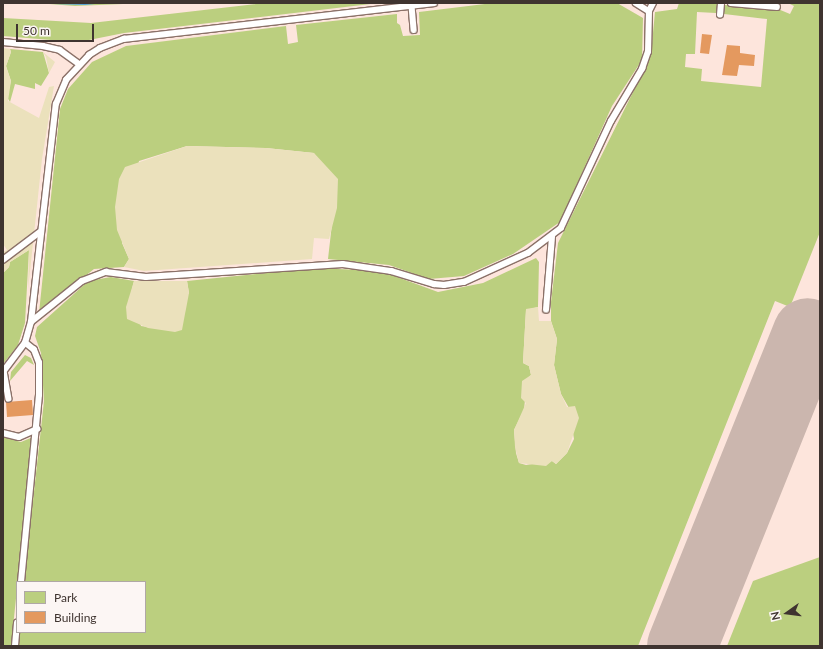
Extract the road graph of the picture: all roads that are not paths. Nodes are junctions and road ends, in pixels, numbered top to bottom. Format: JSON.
{"nodes":[{"id":1,"x":434,"y":3,"type":"edge"},
{"id":2,"x":636,"y":3,"type":"edge"},
{"id":3,"x":653,"y":3,"type":"edge"},
{"id":4,"x":721,"y":3,"type":"edge"},
{"id":5,"x":731,"y":3,"type":"edge"},
{"id":6,"x":412,"y":6,"type":"junction"},
{"id":7,"x":777,"y":7,"type":"dead end"},
{"id":8,"x":649,"y":11,"type":"junction"},
{"id":9,"x":720,"y":14,"type":"dead end"},
{"id":10,"x":414,"y":30,"type":"dead end"},
{"id":11,"x":3,"y":42,"type":"edge"},
{"id":12,"x":79,"y":64,"type":"junction"},
{"id":13,"x":40,"y":232,"type":"junction"},
{"id":14,"x":552,"y":237,"type":"junction"},
{"id":15,"x":3,"y":260,"type":"edge"},
{"id":16,"x":546,"y":310,"type":"dead end"},
{"id":17,"x":31,"y":322,"type":"junction"},
{"id":18,"x":25,"y":344,"type":"junction"},
{"id":19,"x":4,"y":372,"type":"edge"},
{"id":20,"x":9,"y":400,"type":"dead end"},
{"id":21,"x":37,"y":429,"type":"junction"},
{"id":22,"x":3,"y":433,"type":"edge"},
{"id":23,"x":21,"y":581,"type":"edge"},
{"id":24,"x":16,"y":633,"type":"edge"},
{"id":25,"x":15,"y":646,"type":"edge"}],
"edges":[{"from":1,"to":6,"type":"lane"},
{"from":2,"to":8,"type":"lane"},
{"from":3,"to":8,"type":"lane"},
{"from":4,"to":9,"type":"lane"},
{"from":5,"to":7,"type":"lane"},
{"from":6,"to":10,"type":"lane"},
{"from":6,"to":12,"type":"lane"},
{"from":8,"to":14,"type":"lane"},
{"from":11,"to":12,"type":"lane"},
{"from":12,"to":13,"type":"lane"},
{"from":13,"to":15,"type":"lane"},
{"from":13,"to":17,"type":"lane"},
{"from":14,"to":16,"type":"lane"},
{"from":14,"to":17,"type":"lane"},
{"from":17,"to":18,"type":"lane"},
{"from":18,"to":19,"type":"lane"},
{"from":18,"to":21,"type":"lane"},
{"from":19,"to":20,"type":"lane"},
{"from":21,"to":22,"type":"lane"},
{"from":21,"to":23,"type":"lane"},
{"from":24,"to":25,"type":"lane"}]}
